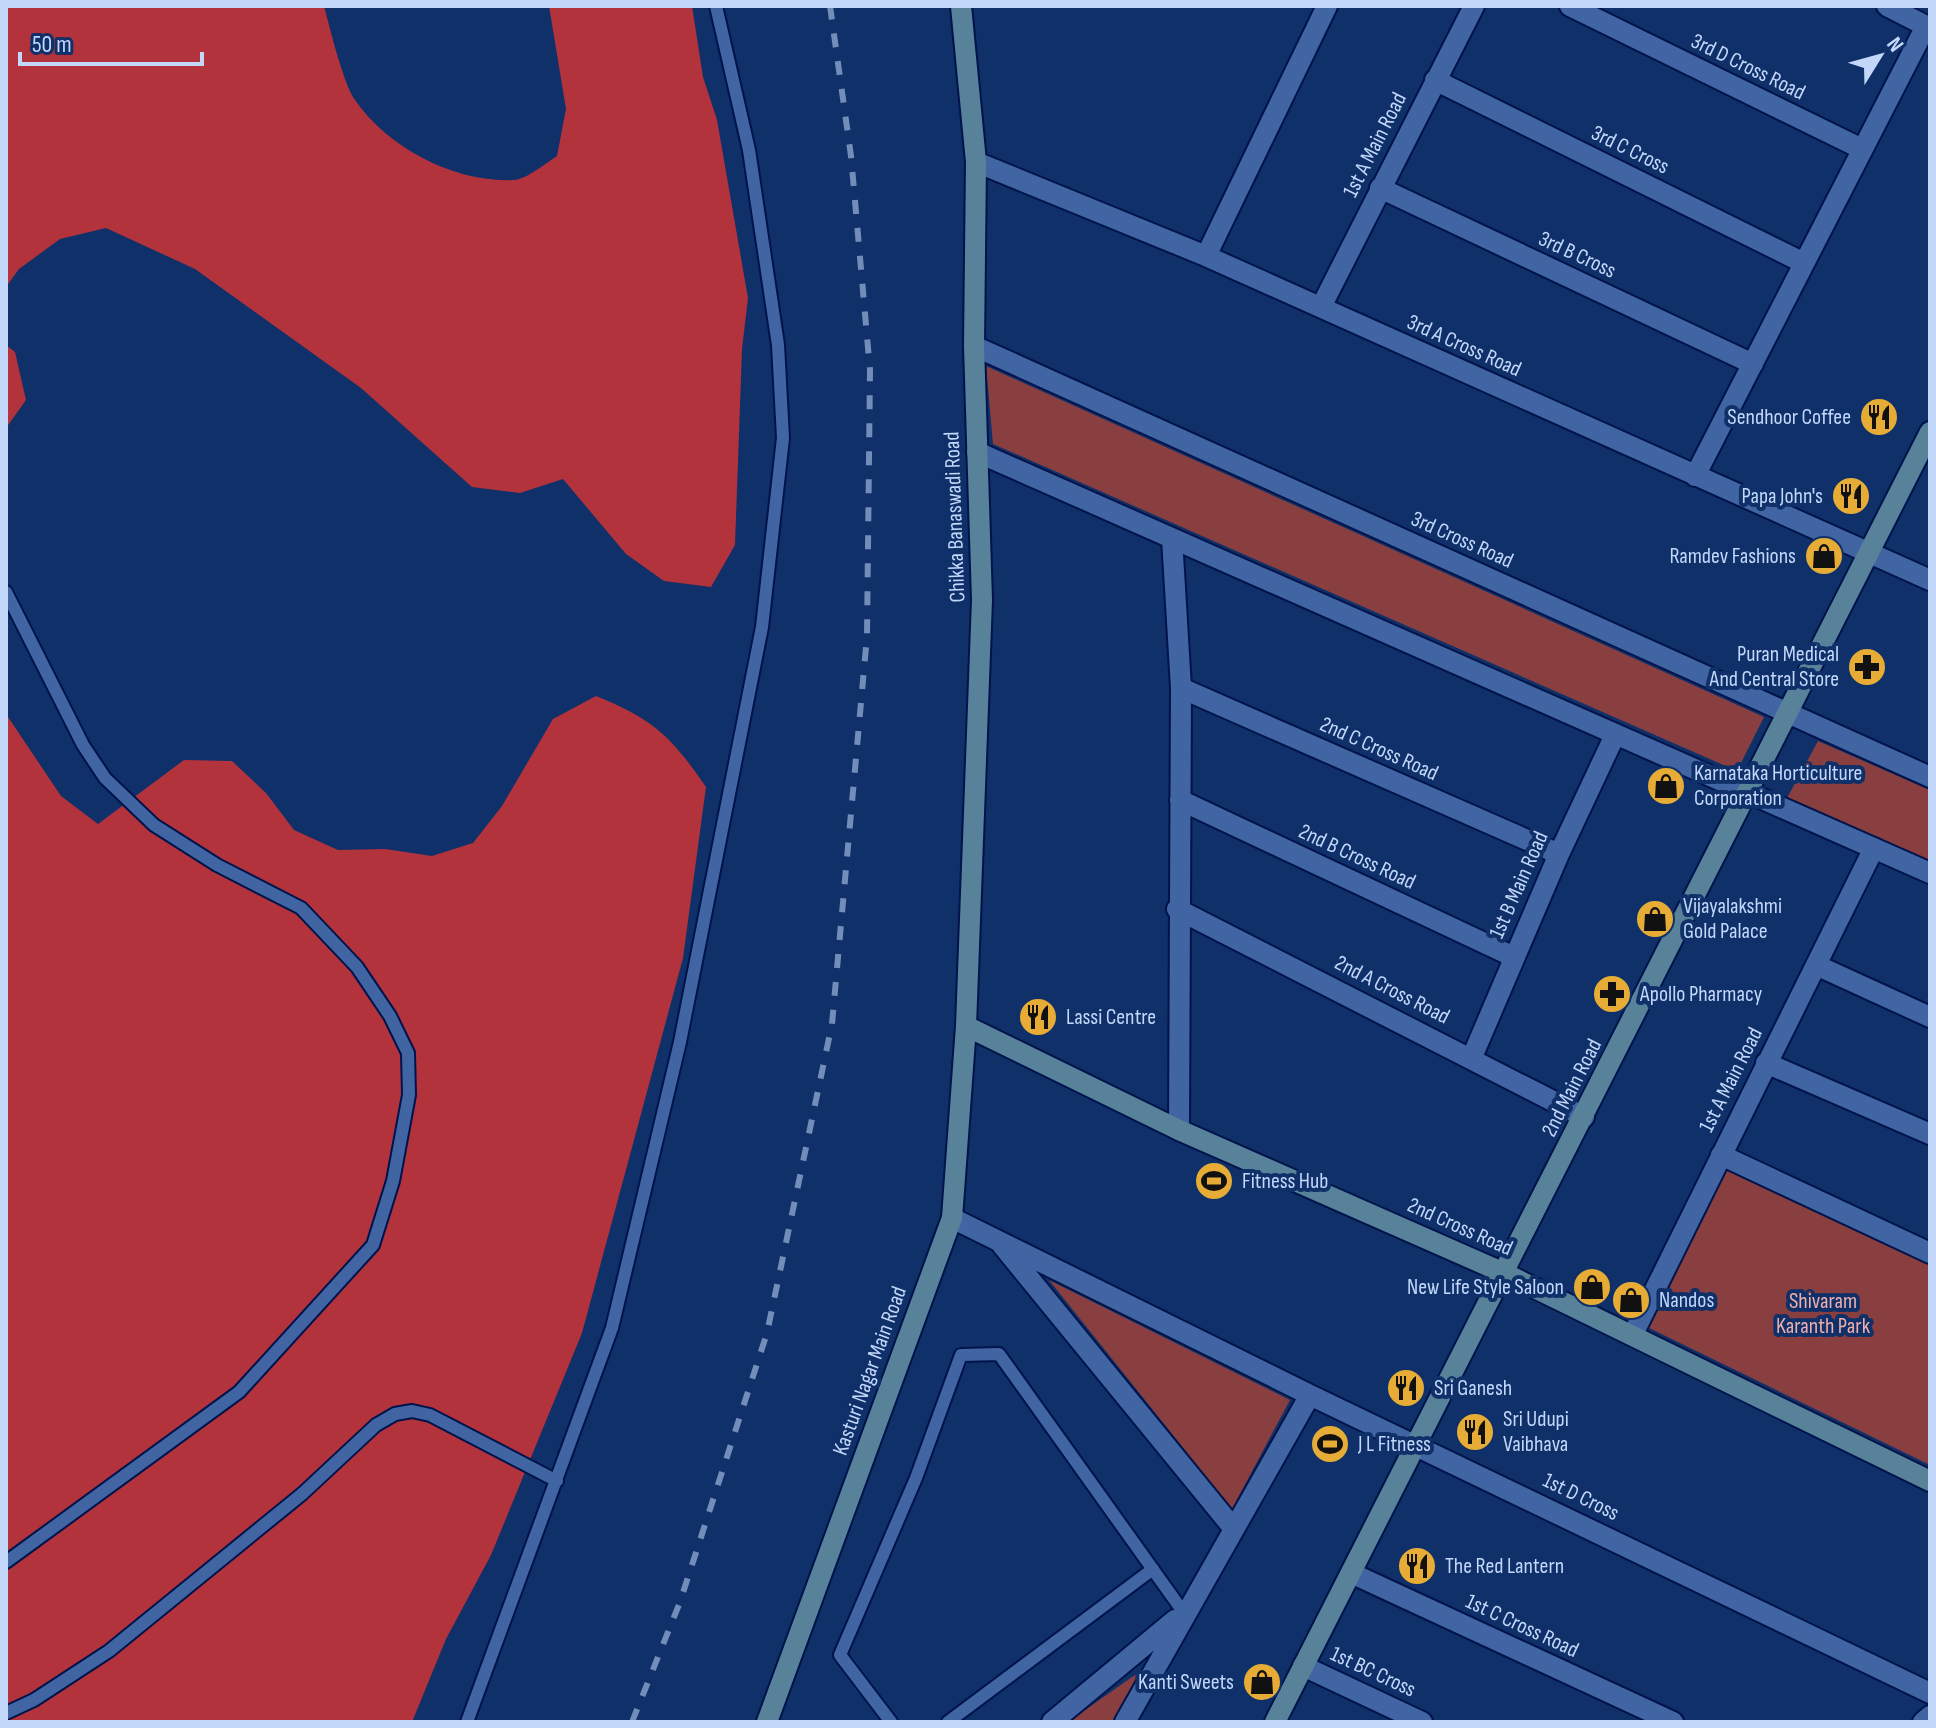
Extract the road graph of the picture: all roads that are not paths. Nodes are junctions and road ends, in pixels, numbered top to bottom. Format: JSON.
{"nodes":[{"id":1,"x":716,"y":6,"type":"edge"},
{"id":2,"x":961,"y":6,"type":"edge"},
{"id":3,"x":1327,"y":6,"type":"edge"},
{"id":4,"x":1474,"y":6,"type":"edge"},
{"id":5,"x":1570,"y":6,"type":"edge"},
{"id":6,"x":1887,"y":6,"type":"edge"},
{"id":7,"x":1928,"y":27,"type":"edge"},
{"id":8,"x":1435,"y":80,"type":"junction"},
{"id":9,"x":1862,"y":149,"type":"junction"},
{"id":10,"x":976,"y":162,"type":"junction"},
{"id":11,"x":1380,"y":188,"type":"junction"},
{"id":12,"x":1206,"y":256,"type":"junction"},
{"id":13,"x":1804,"y":263,"type":"junction"},
{"id":14,"x":1321,"y":307,"type":"junction"},
{"id":15,"x":974,"y":346,"type":"junction"},
{"id":16,"x":1753,"y":364,"type":"junction"},
{"id":17,"x":1930,"y":432,"type":"edge"},
{"id":18,"x":977,"y":452,"type":"junction"},
{"id":19,"x":1695,"y":476,"type":"junction"},
{"id":20,"x":1172,"y":538,"type":"junction"},
{"id":21,"x":1866,"y":554,"type":"junction"},
{"id":22,"x":1930,"y":580,"type":"edge"},
{"id":23,"x":6,"y":592,"type":"edge"},
{"id":24,"x":1181,"y":688,"type":"junction"},
{"id":25,"x":1790,"y":714,"type":"junction"},
{"id":26,"x":1615,"y":735,"type":"junction"},
{"id":27,"x":1930,"y":777,"type":"edge"},
{"id":28,"x":1749,"y":793,"type":"junction"},
{"id":29,"x":1180,"y":800,"type":"junction"},
{"id":30,"x":1874,"y":848,"type":"junction"},
{"id":31,"x":1559,"y":854,"type":"junction"},
{"id":32,"x":1930,"y":873,"type":"edge"},
{"id":33,"x":1177,"y":909,"type":"junction"},
{"id":34,"x":1514,"y":957,"type":"junction"},
{"id":35,"x":1816,"y":965,"type":"junction"},
{"id":36,"x":1930,"y":1017,"type":"edge"},
{"id":37,"x":966,"y":1026,"type":"junction"},
{"id":38,"x":1472,"y":1057,"type":"junction"},
{"id":39,"x":1766,"y":1063,"type":"junction"},
{"id":40,"x":1584,"y":1117,"type":"junction"},
{"id":41,"x":1179,"y":1130,"type":"junction"},
{"id":42,"x":1930,"y":1134,"type":"edge"},
{"id":43,"x":1721,"y":1155,"type":"junction"},
{"id":44,"x":952,"y":1218,"type":"junction"},
{"id":45,"x":997,"y":1239,"type":"junction"},
{"id":46,"x":1930,"y":1253,"type":"edge"},
{"id":47,"x":1504,"y":1273,"type":"junction"},
{"id":48,"x":1633,"y":1334,"type":"junction"},
{"id":49,"x":1310,"y":1395,"type":"junction"},
{"id":50,"x":1417,"y":1444,"type":"junction"},
{"id":51,"x":557,"y":1481,"type":"junction"},
{"id":52,"x":1930,"y":1481,"type":"edge"},
{"id":53,"x":1234,"y":1529,"type":"junction"},
{"id":54,"x":6,"y":1562,"type":"edge"},
{"id":55,"x":1153,"y":1569,"type":"junction"},
{"id":56,"x":1351,"y":1573,"type":"junction"},
{"id":57,"x":1184,"y":1613,"type":"junction"},
{"id":58,"x":1303,"y":1666,"type":"junction"},
{"id":59,"x":1930,"y":1693,"type":"edge"},
{"id":60,"x":6,"y":1713,"type":"edge"},
{"id":61,"x":1930,"y":1716,"type":"edge"},
{"id":62,"x":467,"y":1722,"type":"edge"},
{"id":63,"x":767,"y":1722,"type":"edge"},
{"id":64,"x":891,"y":1722,"type":"edge"},
{"id":65,"x":948,"y":1722,"type":"edge"},
{"id":66,"x":1052,"y":1722,"type":"edge"},
{"id":67,"x":1125,"y":1722,"type":"edge"},
{"id":68,"x":1275,"y":1722,"type":"edge"},
{"id":69,"x":1422,"y":1722,"type":"edge"},
{"id":70,"x":1673,"y":1722,"type":"edge"},
{"id":71,"x":1923,"y":1722,"type":"edge"}],
"edges":[{"from":1,"to":51,"type":"lane"},
{"from":2,"to":10,"type":"main road","name":"Chikka Banaswadi Road"},
{"from":3,"to":12,"type":"street"},
{"from":4,"to":8,"type":"street","name":"1st A Main Road"},
{"from":5,"to":9,"type":"street","name":"3rd D Cross Road"},
{"from":6,"to":7,"type":"street"},
{"from":7,"to":9,"type":"street"},
{"from":8,"to":11,"type":"street","name":"1st A Main Road"},
{"from":8,"to":13,"type":"street","name":"3rd C Cross"},
{"from":9,"to":13,"type":"street"},
{"from":10,"to":12,"type":"street","name":"3rd A Cross Road"},
{"from":10,"to":15,"type":"main road","name":"Chikka Banaswadi Road"},
{"from":11,"to":14,"type":"street","name":"1st A Main Road"},
{"from":11,"to":16,"type":"street","name":"3rd B Cross"},
{"from":12,"to":14,"type":"street","name":"3rd A Cross Road"},
{"from":13,"to":16,"type":"street"},
{"from":14,"to":19,"type":"street","name":"3rd A Cross Road"},
{"from":15,"to":18,"type":"main road","name":"Chikka Banaswadi Road"},
{"from":15,"to":25,"type":"street","name":"3rd Cross Road"},
{"from":16,"to":19,"type":"street"},
{"from":17,"to":21,"type":"main road","name":"2nd Main Road"},
{"from":18,"to":20,"type":"street"},
{"from":18,"to":37,"type":"main road","name":"Chikka Banaswadi Road"},
{"from":19,"to":21,"type":"street","name":"3rd A Cross Road"},
{"from":20,"to":24,"type":"street"},
{"from":20,"to":26,"type":"street"},
{"from":21,"to":22,"type":"street","name":"3rd A Cross Road"},
{"from":21,"to":25,"type":"main road","name":"2nd Main Road"},
{"from":23,"to":54,"type":"lane"},
{"from":24,"to":29,"type":"street"},
{"from":24,"to":31,"type":"street","name":"2nd C Cross Road"},
{"from":25,"to":27,"type":"street","name":"3rd Cross Road"},
{"from":25,"to":28,"type":"main road","name":"2nd Main Road"},
{"from":26,"to":28,"type":"street"},
{"from":26,"to":31,"type":"street","name":"1st B Main Road"},
{"from":28,"to":30,"type":"street"},
{"from":28,"to":40,"type":"main road","name":"2nd Main Road"},
{"from":29,"to":33,"type":"street"},
{"from":29,"to":34,"type":"street","name":"2nd B Cross Road"},
{"from":30,"to":32,"type":"street"},
{"from":30,"to":35,"type":"street","name":"1st A Main Road"},
{"from":31,"to":34,"type":"street","name":"1st B Main Road"},
{"from":33,"to":38,"type":"street","name":"2nd A Cross Road"},
{"from":33,"to":41,"type":"street"},
{"from":34,"to":38,"type":"street","name":"1st B Main Road"},
{"from":35,"to":36,"type":"street"},
{"from":35,"to":39,"type":"street","name":"1st A Main Road"},
{"from":37,"to":41,"type":"main road","name":"2nd Cross Road"},
{"from":37,"to":44,"type":"main road","name":"Kasturi Nagar Main Road"},
{"from":38,"to":40,"type":"street","name":"2nd A Cross Road"},
{"from":39,"to":42,"type":"street"},
{"from":39,"to":43,"type":"street","name":"1st A Main Road"},
{"from":40,"to":47,"type":"main road","name":"2nd Main Road"},
{"from":41,"to":47,"type":"main road","name":"2nd Cross Road"},
{"from":43,"to":46,"type":"street"},
{"from":43,"to":48,"type":"street","name":"1st A Main Road"},
{"from":44,"to":45,"type":"street","name":"1st D Cross"},
{"from":44,"to":63,"type":"main road","name":"Kasturi Nagar Main Road"},
{"from":45,"to":49,"type":"street","name":"1st D Cross"},
{"from":45,"to":53,"type":"street"},
{"from":47,"to":48,"type":"main road","name":"2nd Cross Road"},
{"from":47,"to":50,"type":"main road","name":"2nd Main Road"},
{"from":48,"to":52,"type":"main road","name":"2nd Cross Road"},
{"from":49,"to":50,"type":"street","name":"1st D Cross"},
{"from":49,"to":53,"type":"street"},
{"from":50,"to":56,"type":"main road","name":"2nd Main Road"},
{"from":50,"to":59,"type":"street","name":"1st D Cross"},
{"from":51,"to":60,"type":"lane"},
{"from":51,"to":62,"type":"lane"},
{"from":53,"to":57,"type":"street"},
{"from":55,"to":57,"type":"lane"},
{"from":55,"to":64,"type":"lane"},
{"from":55,"to":65,"type":"lane"},
{"from":56,"to":58,"type":"main road","name":"2nd Main Road"},
{"from":56,"to":70,"type":"street","name":"1st C Cross Road"},
{"from":57,"to":66,"type":"street"},
{"from":57,"to":67,"type":"street"},
{"from":58,"to":68,"type":"main road","name":"2nd Main Road"},
{"from":58,"to":69,"type":"street","name":"1st BC Cross"},
{"from":61,"to":71,"type":"street"}]}
